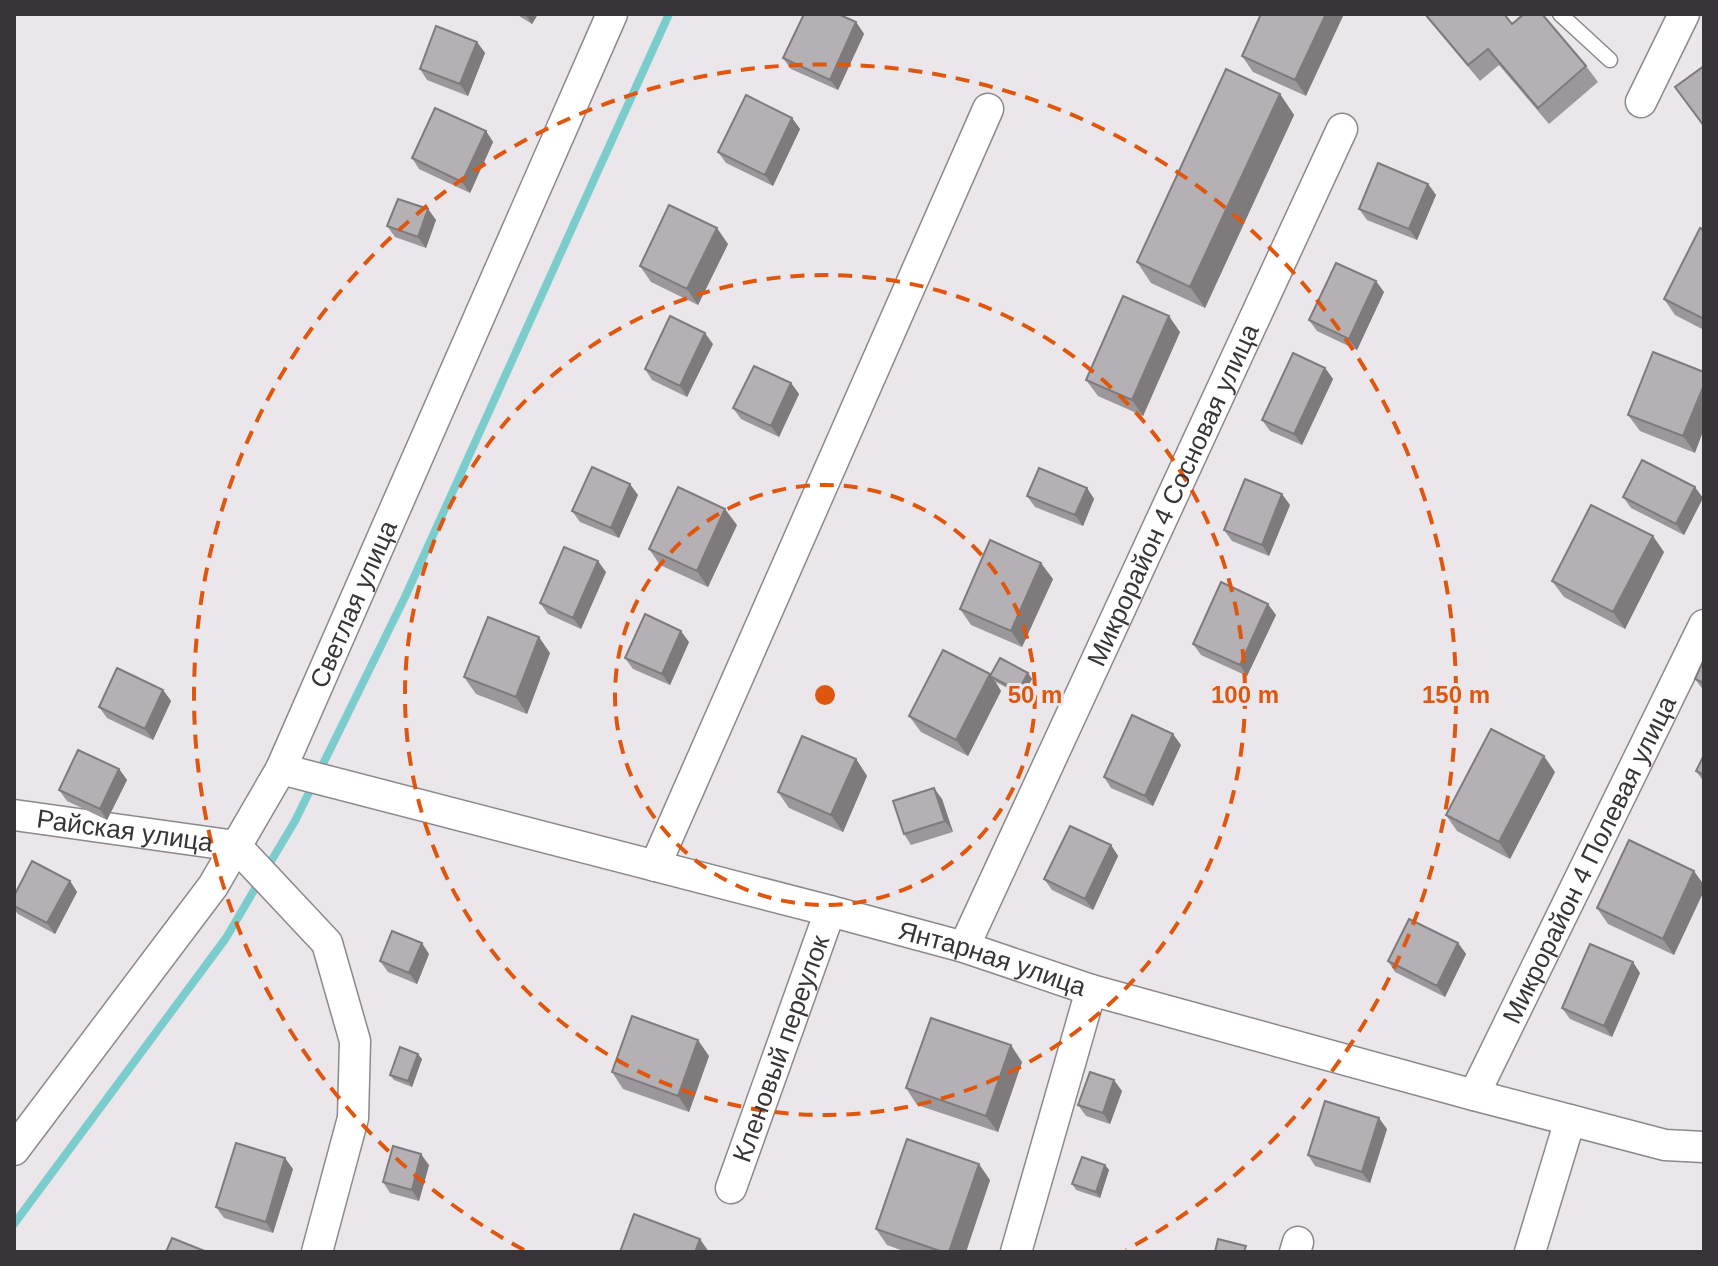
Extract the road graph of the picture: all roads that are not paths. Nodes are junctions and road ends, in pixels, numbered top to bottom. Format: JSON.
{"nodes":[{"id":1,"x":612,"y":14,"type":"edge"},
{"id":2,"x":1560,"y":14,"type":"edge"},
{"id":3,"x":1684,"y":14,"type":"edge"},
{"id":4,"x":1610,"y":60,"type":"dead end"},
{"id":5,"x":1641,"y":102,"type":"dead end"},
{"id":6,"x":988,"y":109,"type":"dead end"},
{"id":7,"x":1342,"y":129,"type":"dead end"},
{"id":8,"x":1704,"y":625,"type":"edge"},
{"id":9,"x":281,"y":769,"type":"junction"},
{"id":10,"x":14,"y":815,"type":"edge"},
{"id":11,"x":236,"y":846,"type":"junction"},
{"id":12,"x":655,"y":866,"type":"junction"},
{"id":13,"x":830,"y":911,"type":"junction"},
{"id":14,"x":964,"y":947,"type":"junction"},
{"id":15,"x":1091,"y":990,"type":"junction"},
{"id":16,"x":1474,"y":1095,"type":"junction"},
{"id":17,"x":1570,"y":1120,"type":"junction"},
{"id":18,"x":1704,"y":1147,"type":"edge"},
{"id":19,"x":14,"y":1150,"type":"edge"},
{"id":20,"x":731,"y":1188,"type":"dead end"},
{"id":21,"x":317,"y":1252,"type":"edge"},
{"id":22,"x":1016,"y":1252,"type":"edge"},
{"id":23,"x":1530,"y":1252,"type":"edge"}],
"edges":[{"from":1,"to":9,"type":"street","name":"Светлая улица"},
{"from":2,"to":4,"type":"lane"},
{"from":3,"to":5,"type":"street"},
{"from":6,"to":12,"type":"street"},
{"from":7,"to":14,"type":"street","name":"Микрорайон 4 Сосновая улица"},
{"from":8,"to":16,"type":"street","name":"Микрорайон 4 Полевая улица"},
{"from":9,"to":11,"type":"street","name":"Светлая улица"},
{"from":9,"to":12,"type":"street","name":"Янтарная улица"},
{"from":10,"to":11,"type":"street","name":"Райская улица"},
{"from":11,"to":19,"type":"street","name":"Светлая улица"},
{"from":11,"to":21,"type":"street"},
{"from":12,"to":13,"type":"street","name":"Янтарная улица"},
{"from":13,"to":14,"type":"street","name":"Янтарная улица"},
{"from":13,"to":20,"type":"street","name":"Кленовый переулок"},
{"from":14,"to":15,"type":"street","name":"Янтарная улица"},
{"from":15,"to":16,"type":"street","name":"Янтарная улица"},
{"from":15,"to":22,"type":"street"},
{"from":16,"to":17,"type":"street","name":"Янтарная улица"},
{"from":17,"to":18,"type":"street","name":"Янтарная улица"},
{"from":17,"to":23,"type":"street"}]}
